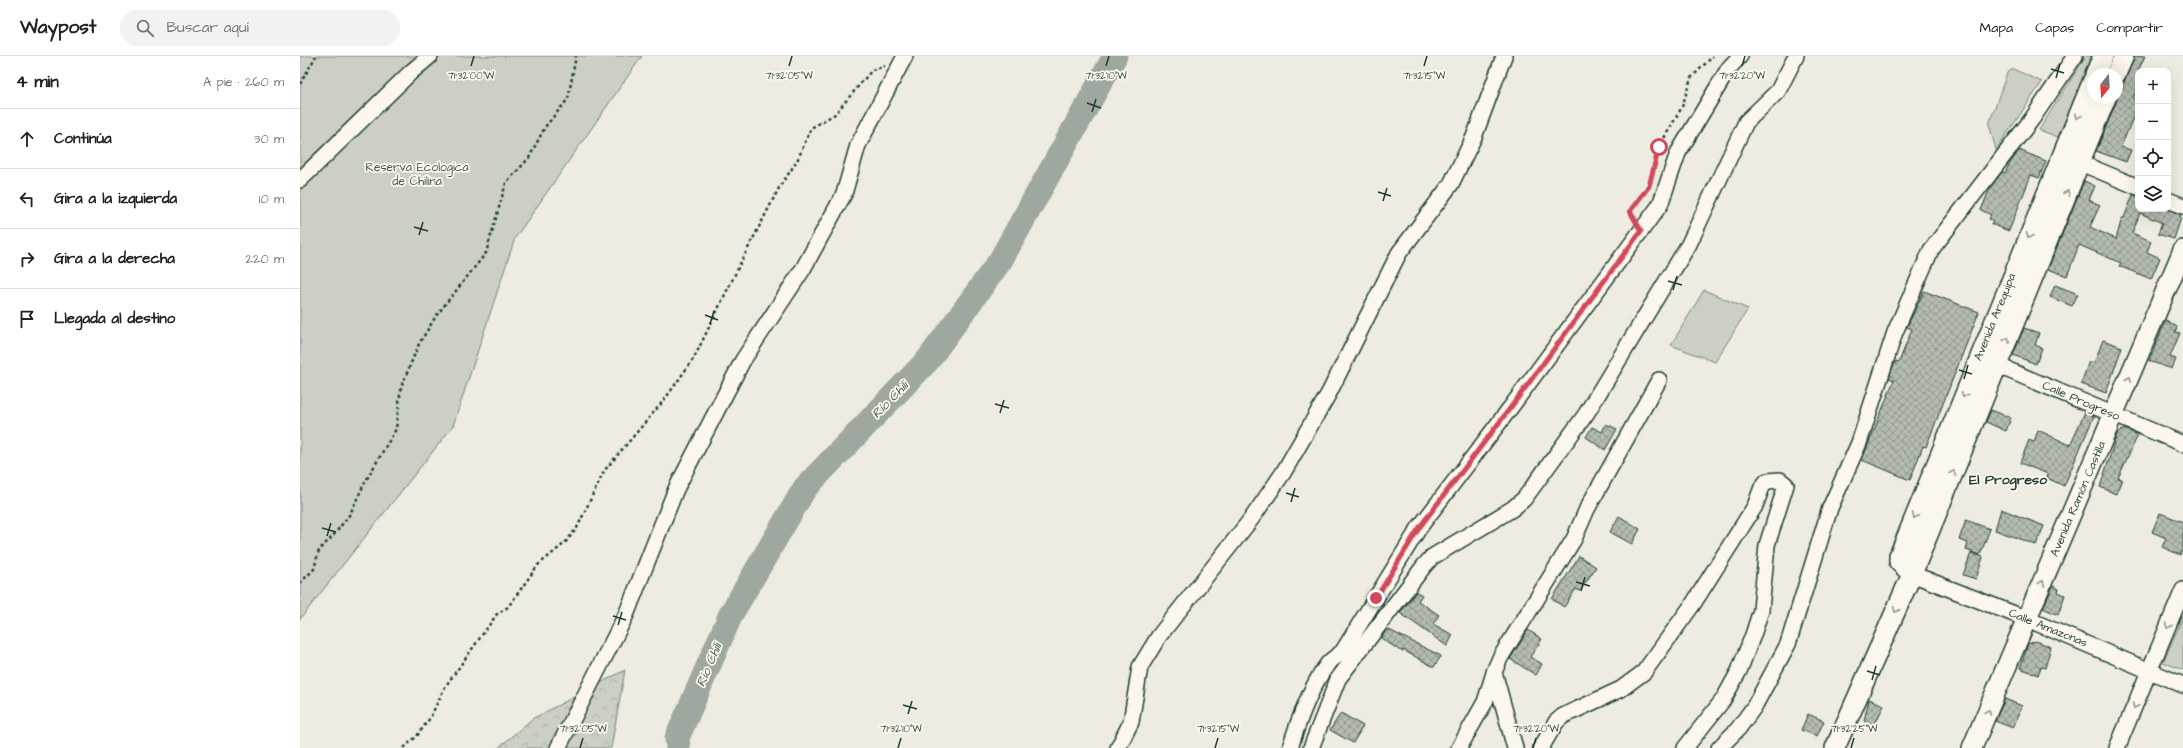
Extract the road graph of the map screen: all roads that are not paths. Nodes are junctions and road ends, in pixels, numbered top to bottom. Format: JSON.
{"nodes":[{"id":1,"x":430,"y":56,"type":"edge"},
{"id":2,"x":1504,"y":56,"type":"edge"},
{"id":3,"x":1740,"y":56,"type":"edge"},
{"id":4,"x":1796,"y":56,"type":"edge"},
{"id":5,"x":2075,"y":56,"type":"edge"},
{"id":6,"x":2103,"y":56,"type":"edge"},
{"id":7,"x":2124,"y":56,"type":"edge"},
{"id":8,"x":904,"y":58,"type":"edge"},
{"id":9,"x":2098,"y":68,"type":"edge"},
{"id":10,"x":2119,"y":68,"type":"edge"},
{"id":11,"x":2087,"y":95,"type":"edge"},
{"id":12,"x":2104,"y":104,"type":"edge"},
{"id":13,"x":2062,"y":156,"type":"junction"},
{"id":14,"x":2080,"y":163,"type":"junction"},
{"id":15,"x":300,"y":180,"type":"edge"},
{"id":16,"x":2135,"y":186,"type":"edge"},
{"id":17,"x":2171,"y":201,"type":"edge"},
{"id":18,"x":2183,"y":206,"type":"edge"},
{"id":19,"x":2183,"y":250,"type":"edge"},
{"id":20,"x":1979,"y":357,"type":"junction"},
{"id":21,"x":1997,"y":365,"type":"junction"},
{"id":22,"x":1659,"y":380,"type":"dead end"},
{"id":23,"x":2114,"y":415,"type":"junction"},
{"id":24,"x":2183,"y":444,"type":"edge"},
{"id":25,"x":1912,"y":574,"type":"junction"},
{"id":26,"x":2183,"y":590,"type":"edge"},
{"id":27,"x":2027,"y":619,"type":"junction"},
{"id":28,"x":2150,"y":670,"type":"junction"},
{"id":29,"x":1494,"y":672,"type":"junction"},
{"id":30,"x":2183,"y":686,"type":"edge"},
{"id":31,"x":558,"y":748,"type":"edge"},
{"id":32,"x":1118,"y":748,"type":"edge"},
{"id":33,"x":1290,"y":748,"type":"edge"},
{"id":34,"x":1311,"y":748,"type":"edge"},
{"id":35,"x":1459,"y":748,"type":"edge"},
{"id":36,"x":1515,"y":748,"type":"edge"},
{"id":37,"x":1541,"y":748,"type":"edge"},
{"id":38,"x":1685,"y":748,"type":"edge"},
{"id":39,"x":1718,"y":748,"type":"edge"},
{"id":40,"x":1835,"y":748,"type":"edge"},
{"id":41,"x":1972,"y":748,"type":"edge"},
{"id":42,"x":2117,"y":748,"type":"edge"}],
"edges":[{"from":1,"to":15,"type":"street"},
{"from":2,"to":32,"type":"street"},
{"from":3,"to":33,"type":"street"},
{"from":4,"to":34,"type":"street"},
{"from":5,"to":39,"type":"street"},
{"from":6,"to":9,"type":"main road"},
{"from":7,"to":10,"type":"main road"},
{"from":8,"to":31,"type":"street"},
{"from":11,"to":13,"type":"main road","name":"Avenida Arequipa","one_way":true},
{"from":12,"to":14,"type":"main road","name":"Avenida Arequipa"},
{"from":13,"to":14,"type":"street"},
{"from":13,"to":20,"type":"main road","name":"Avenida Arequipa","one_way":true},
{"from":14,"to":16,"type":"street"},
{"from":21,"to":14,"type":"main road","name":"Avenida Arequipa","one_way":true},
{"from":17,"to":18,"type":"street"},
{"from":23,"to":19,"type":"main road","name":"Avenida Ramón Castilla","one_way":true},
{"from":20,"to":21,"type":"street","name":"Calle Progreso"},
{"from":20,"to":25,"type":"main road","name":"Avenida Arequipa","one_way":true},
{"from":21,"to":23,"type":"street","name":"Calle Progreso"},
{"from":25,"to":21,"type":"main road","name":"Avenida Arequipa","one_way":true},
{"from":22,"to":29,"type":"street"},
{"from":23,"to":24,"type":"street","name":"Calle Progreso"},
{"from":27,"to":23,"type":"main road","name":"Avenida Ramón Castilla","one_way":true},
{"from":25,"to":27,"type":"street","name":"Calle Amazonas"},
{"from":25,"to":40,"type":"main road","name":"Avenida Arequipa","one_way":true},
{"from":26,"to":28,"type":"street","one_way":true},
{"from":27,"to":28,"type":"street","name":"Calle Amazonas"},
{"from":41,"to":27,"type":"main road","name":"Avenida Ramón Castilla","one_way":true},
{"from":28,"to":30,"type":"street","name":"Calle Amazonas"},
{"from":28,"to":42,"type":"street","one_way":true},
{"from":29,"to":35,"type":"street"},
{"from":29,"to":36,"type":"street"},
{"from":37,"to":38,"type":"street"}]}
